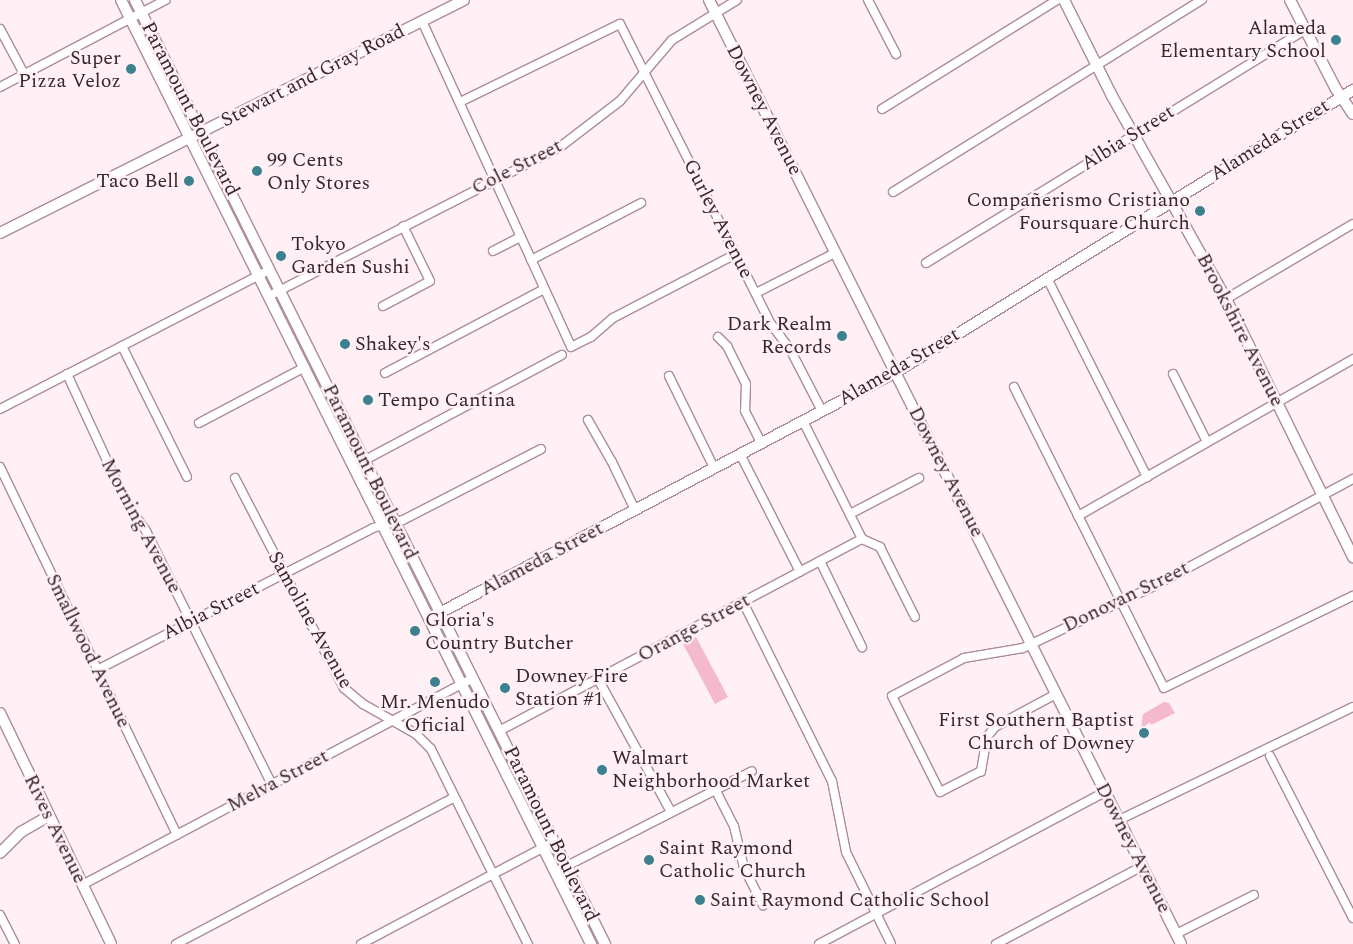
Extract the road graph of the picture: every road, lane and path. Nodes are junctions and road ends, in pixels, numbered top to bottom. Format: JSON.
{"nodes":[{"id":1,"x":121,"y":0,"type":"edge"},
{"id":2,"x":134,"y":0,"type":"edge"},
{"id":3,"x":166,"y":0,"type":"edge"},
{"id":4,"x":464,"y":0,"type":"edge"},
{"id":5,"x":709,"y":0,"type":"edge"},
{"id":6,"x":737,"y":0,"type":"edge"},
{"id":7,"x":868,"y":0,"type":"edge"},
{"id":8,"x":1057,"y":0,"type":"edge"},
{"id":9,"x":1064,"y":0,"type":"edge"},
{"id":10,"x":1202,"y":0,"type":"edge"},
{"id":11,"x":1290,"y":0,"type":"edge"},
{"id":12,"x":141,"y":13,"type":"junction"},
{"id":13,"x":716,"y":14,"type":"junction"},
{"id":14,"x":130,"y":18,"type":"junction"},
{"id":15,"x":422,"y":21,"type":"junction"},
{"id":16,"x":0,"y":30,"type":"edge"},
{"id":17,"x":1305,"y":30,"type":"junction"},
{"id":18,"x":896,"y":54,"type":"dead end"},
{"id":19,"x":1097,"y":66,"type":"junction"},
{"id":20,"x":644,"y":72,"type":"junction"},
{"id":21,"x":24,"y":74,"type":"junction"},
{"id":22,"x":0,"y":87,"type":"edge"},
{"id":23,"x":1353,"y":90,"type":"edge"},
{"id":24,"x":1342,"y":96,"type":"junction"},
{"id":25,"x":460,"y":102,"type":"junction"},
{"id":26,"x":882,"y":109,"type":"dead end"},
{"id":27,"x":1353,"y":114,"type":"edge"},
{"id":28,"x":201,"y":132,"type":"junction"},
{"id":29,"x":1133,"y":134,"type":"junction"},
{"id":30,"x":190,"y":137,"type":"junction"},
{"id":31,"x":494,"y":178,"type":"junction"},
{"id":32,"x":893,"y":192,"type":"dead end"},
{"id":33,"x":1173,"y":200,"type":"junction"},
{"id":34,"x":641,"y":203,"type":"dead end"},
{"id":35,"x":1353,"y":224,"type":"edge"},
{"id":36,"x":403,"y":226,"type":"junction"},
{"id":37,"x":0,"y":233,"type":"edge"},
{"id":38,"x":521,"y":237,"type":"junction"},
{"id":39,"x":493,"y":251,"type":"dead end"},
{"id":40,"x":835,"y":253,"type":"junction"},
{"id":41,"x":736,"y":254,"type":"junction"},
{"id":42,"x":531,"y":260,"type":"junction"},
{"id":43,"x":926,"y":263,"type":"dead end"},
{"id":44,"x":269,"y":270,"type":"junction"},
{"id":45,"x":259,"y":275,"type":"junction"},
{"id":46,"x":1047,"y":278,"type":"junction"},
{"id":47,"x":544,"y":289,"type":"junction"},
{"id":48,"x":280,"y":291,"type":"junction"},
{"id":49,"x":756,"y":293,"type":"junction"},
{"id":50,"x":269,"y":296,"type":"junction"},
{"id":51,"x":1226,"y":299,"type":"junction"},
{"id":52,"x":383,"y":306,"type":"dead end"},
{"id":53,"x":718,"y":337,"type":"dead end"},
{"id":54,"x":122,"y":346,"type":"junction"},
{"id":55,"x":562,"y":355,"type":"dead end"},
{"id":56,"x":1353,"y":359,"type":"edge"},
{"id":57,"x":305,"y":367,"type":"junction"},
{"id":58,"x":896,"y":372,"type":"junction"},
{"id":59,"x":385,"y":373,"type":"dead end"},
{"id":60,"x":67,"y":374,"type":"junction"},
{"id":61,"x":1173,"y":374,"type":"dead end"},
{"id":62,"x":669,"y":376,"type":"dead end"},
{"id":63,"x":1014,"y":387,"type":"dead end"},
{"id":64,"x":1276,"y":403,"type":"junction"},
{"id":65,"x":0,"y":409,"type":"edge"},
{"id":66,"x":822,"y":411,"type":"junction"},
{"id":67,"x":588,"y":420,"type":"dead end"},
{"id":68,"x":803,"y":421,"type":"junction"},
{"id":69,"x":199,"y":423,"type":"dead end"},
{"id":70,"x":1208,"y":442,"type":"junction"},
{"id":71,"x":761,"y":443,"type":"junction"},
{"id":72,"x":542,"y":449,"type":"dead end"},
{"id":73,"x":740,"y":454,"type":"junction"},
{"id":74,"x":365,"y":460,"type":"junction"},
{"id":75,"x":0,"y":467,"type":"edge"},
{"id":76,"x":714,"y":468,"type":"junction"},
{"id":77,"x":187,"y":477,"type":"dead end"},
{"id":78,"x":1147,"y":477,"type":"junction"},
{"id":79,"x":235,"y":478,"type":"dead end"},
{"id":80,"x":920,"y":478,"type":"dead end"},
{"id":81,"x":1353,"y":479,"type":"edge"},
{"id":82,"x":1322,"y":496,"type":"junction"},
{"id":83,"x":634,"y":510,"type":"junction"},
{"id":84,"x":850,"y":514,"type":"junction"},
{"id":85,"x":1078,"y":516,"type":"junction"},
{"id":86,"x":395,"y":522,"type":"junction"},
{"id":87,"x":383,"y":525,"type":"junction"},
{"id":88,"x":862,"y":538,"type":"junction"},
{"id":89,"x":1353,"y":557,"type":"edge"},
{"id":90,"x":820,"y":561,"type":"junction"},
{"id":91,"x":800,"y":572,"type":"junction"},
{"id":92,"x":283,"y":574,"type":"junction"},
{"id":93,"x":1353,"y":596,"type":"edge"},
{"id":94,"x":1120,"y":600,"type":"junction"},
{"id":95,"x":743,"y":602,"type":"junction"},
{"id":96,"x":440,"y":613,"type":"junction"},
{"id":97,"x":915,"y":617,"type":"dead end"},
{"id":98,"x":430,"y":618,"type":"junction"},
{"id":99,"x":190,"y":621,"type":"junction"},
{"id":100,"x":1032,"y":643,"type":"junction"},
{"id":101,"x":862,"y":647,"type":"dead end"},
{"id":102,"x":97,"y":670,"type":"junction"},
{"id":103,"x":473,"y":678,"type":"junction"},
{"id":104,"x":598,"y":679,"type":"junction"},
{"id":105,"x":462,"y":684,"type":"junction"},
{"id":106,"x":1056,"y":694,"type":"junction"},
{"id":107,"x":1353,"y":707,"type":"edge"},
{"id":108,"x":0,"y":713,"type":"edge"},
{"id":109,"x":480,"y":720,"type":"junction"},
{"id":110,"x":392,"y":721,"type":"junction"},
{"id":111,"x":499,"y":731,"type":"junction"},
{"id":112,"x":1270,"y":756,"type":"dead end"},
{"id":113,"x":752,"y":771,"type":"dead end"},
{"id":114,"x":272,"y":784,"type":"junction"},
{"id":115,"x":716,"y":790,"type":"junction"},
{"id":116,"x":1105,"y":792,"type":"junction"},
{"id":117,"x":455,"y":797,"type":"junction"},
{"id":118,"x":671,"y":812,"type":"junction"},
{"id":119,"x":49,"y":816,"type":"junction"},
{"id":120,"x":1120,"y":820,"type":"junction"},
{"id":121,"x":177,"y":835,"type":"junction"},
{"id":122,"x":554,"y":842,"type":"junction"},
{"id":123,"x":543,"y":848,"type":"junction"},
{"id":124,"x":1,"y":850,"type":"edge"},
{"id":125,"x":565,"y":866,"type":"junction"},
{"id":126,"x":1143,"y":866,"type":"junction"},
{"id":127,"x":555,"y":872,"type":"junction"},
{"id":128,"x":494,"y":874,"type":"junction"},
{"id":129,"x":82,"y":885,"type":"junction"},
{"id":130,"x":1254,"y":895,"type":"dead end"},
{"id":131,"x":763,"y":905,"type":"dead end"},
{"id":132,"x":875,"y":914,"type":"junction"},
{"id":133,"x":0,"y":915,"type":"edge"},
{"id":134,"x":1353,"y":918,"type":"edge"},
{"id":135,"x":1179,"y":939,"type":"edge"},
{"id":136,"x":15,"y":944,"type":"edge"},
{"id":137,"x":112,"y":944,"type":"edge"},
{"id":138,"x":176,"y":944,"type":"edge"},
{"id":139,"x":360,"y":944,"type":"edge"},
{"id":140,"x":528,"y":944,"type":"edge"},
{"id":141,"x":591,"y":944,"type":"edge"},
{"id":142,"x":605,"y":944,"type":"edge"},
{"id":143,"x":818,"y":944,"type":"edge"},
{"id":144,"x":890,"y":944,"type":"edge"},
{"id":145,"x":996,"y":944,"type":"edge"}],
"edges":[{"from":1,"to":14,"type":"main road","name":"Paramount Boulevard"},
{"from":2,"to":12,"type":"main road","name":"Paramount Boulevard"},
{"from":3,"to":12,"type":"street"},
{"from":4,"to":15,"type":"main road","name":"Stewart and Gray Road"},
{"from":5,"to":13,"type":"main road","name":"Downey Avenue"},
{"from":6,"to":13,"type":"street","name":"Cole Street"},
{"from":7,"to":18,"type":"street"},
{"from":8,"to":26,"type":"street"},
{"from":9,"to":19,"type":"main road","name":"Brookshire Avenue"},
{"from":10,"to":19,"type":"street"},
{"from":11,"to":17,"type":"main road"},
{"from":12,"to":14,"type":"street"},
{"from":12,"to":28,"type":"main road","name":"Paramount Boulevard"},
{"from":13,"to":20,"type":"street","name":"Cole Street"},
{"from":13,"to":40,"type":"main road","name":"Downey Avenue"},
{"from":14,"to":21,"type":"street"},
{"from":14,"to":30,"type":"main road","name":"Paramount Boulevard"},
{"from":15,"to":25,"type":"street"},
{"from":15,"to":28,"type":"main road","name":"Stewart and Gray Road"},
{"from":16,"to":21,"type":"street"},
{"from":17,"to":24,"type":"main road"},
{"from":17,"to":29,"type":"street","name":"Albia Street"},
{"from":19,"to":29,"type":"main road","name":"Brookshire Avenue"},
{"from":19,"to":32,"type":"street"},
{"from":20,"to":25,"type":"street","name":"Gurley Avenue"},
{"from":20,"to":31,"type":"street","name":"Cole Street"},
{"from":20,"to":41,"type":"street","name":"Gurley Avenue"},
{"from":21,"to":22,"type":"street"},
{"from":23,"to":24,"type":"main road","name":"Alameda Street"},
{"from":24,"to":27,"type":"main road"},
{"from":24,"to":33,"type":"main road","name":"Alameda Street"},
{"from":25,"to":31,"type":"street"},
{"from":28,"to":30,"type":"main road","name":"Stewart and Gray Road"},
{"from":28,"to":44,"type":"main road","name":"Paramount Boulevard"},
{"from":29,"to":33,"type":"main road","name":"Brookshire Avenue"},
{"from":29,"to":43,"type":"street","name":"Albia Street"},
{"from":30,"to":37,"type":"main road","name":"Stewart and Gray Road"},
{"from":30,"to":45,"type":"main road","name":"Paramount Boulevard"},
{"from":31,"to":36,"type":"street","name":"Cole Street"},
{"from":31,"to":38,"type":"street"},
{"from":33,"to":46,"type":"main road","name":"Alameda Street"},
{"from":33,"to":51,"type":"main road","name":"Brookshire Avenue"},
{"from":34,"to":42,"type":"street"},
{"from":35,"to":51,"type":"street"},
{"from":36,"to":48,"type":"street","name":"Cole Street"},
{"from":36,"to":52,"type":"street"},
{"from":38,"to":39,"type":"street"},
{"from":38,"to":42,"type":"street"},
{"from":40,"to":49,"type":"street"},
{"from":40,"to":58,"type":"main road","name":"Downey Avenue"},
{"from":41,"to":47,"type":"street"},
{"from":41,"to":49,"type":"street","name":"Gurley Avenue"},
{"from":42,"to":47,"type":"street"},
{"from":44,"to":45,"type":"street"},
{"from":44,"to":48,"type":"main road","name":"Paramount Boulevard"},
{"from":45,"to":50,"type":"main road","name":"Paramount Boulevard"},
{"from":45,"to":54,"type":"street"},
{"from":46,"to":58,"type":"main road","name":"Alameda Street"},
{"from":46,"to":78,"type":"street"},
{"from":47,"to":59,"type":"street"},
{"from":48,"to":50,"type":"street","name":"Cole Street"},
{"from":48,"to":74,"type":"main road","name":"Paramount Boulevard"},
{"from":49,"to":66,"type":"street","name":"Gurley Avenue"},
{"from":50,"to":57,"type":"main road","name":"Paramount Boulevard"},
{"from":51,"to":64,"type":"main road","name":"Brookshire Avenue"},
{"from":53,"to":71,"type":"street"},
{"from":54,"to":60,"type":"street"},
{"from":54,"to":77,"type":"street"},
{"from":55,"to":74,"type":"street"},
{"from":56,"to":64,"type":"street"},
{"from":57,"to":69,"type":"street"},
{"from":57,"to":87,"type":"main road","name":"Paramount Boulevard"},
{"from":58,"to":66,"type":"main road","name":"Alameda Street"},
{"from":58,"to":100,"type":"main road","name":"Downey Avenue"},
{"from":60,"to":65,"type":"street"},
{"from":60,"to":99,"type":"street","name":"Morning Avenue"},
{"from":61,"to":70,"type":"street"},
{"from":62,"to":76,"type":"street"},
{"from":63,"to":85,"type":"street"},
{"from":64,"to":70,"type":"street"},
{"from":64,"to":82,"type":"main road","name":"Brookshire Avenue"},
{"from":66,"to":68,"type":"main road","name":"Alameda Street"},
{"from":67,"to":83,"type":"street"},
{"from":68,"to":71,"type":"main road","name":"Alameda Street"},
{"from":68,"to":84,"type":"street"},
{"from":70,"to":78,"type":"street"},
{"from":71,"to":73,"type":"main road","name":"Alameda Street"},
{"from":72,"to":86,"type":"street","name":"Albia Street"},
{"from":73,"to":76,"type":"main road","name":"Alameda Street"},
{"from":73,"to":91,"type":"street"},
{"from":74,"to":86,"type":"main road","name":"Paramount Boulevard"},
{"from":75,"to":102,"type":"street","name":"Smallwood Avenue"},
{"from":76,"to":83,"type":"main road","name":"Alameda Street"},
{"from":78,"to":85,"type":"street"},
{"from":79,"to":92,"type":"street","name":"Samoline Avenue"},
{"from":80,"to":84,"type":"street"},
{"from":81,"to":82,"type":"street","name":"Donovan Street"},
{"from":82,"to":89,"type":"main road","name":"Brookshire Avenue"},
{"from":82,"to":94,"type":"street","name":"Donovan Street"},
{"from":83,"to":96,"type":"main road","name":"Alameda Street"},
{"from":84,"to":88,"type":"street"},
{"from":85,"to":94,"type":"street"},
{"from":86,"to":87,"type":"street","name":"Albia Street"},
{"from":86,"to":96,"type":"main road","name":"Paramount Boulevard"},
{"from":87,"to":92,"type":"street","name":"Albia Street"},
{"from":87,"to":98,"type":"main road","name":"Paramount Boulevard"},
{"from":88,"to":90,"type":"street","name":"Orange Street"},
{"from":88,"to":97,"type":"street"},
{"from":90,"to":91,"type":"street","name":"Orange Street"},
{"from":90,"to":101,"type":"street"},
{"from":91,"to":95,"type":"street","name":"Orange Street"},
{"from":92,"to":99,"type":"street","name":"Albia Street"},
{"from":92,"to":110,"type":"street","name":"Samoline Avenue"},
{"from":93,"to":94,"type":"street"},
{"from":94,"to":100,"type":"street","name":"Donovan Street"},
{"from":95,"to":104,"type":"street","name":"Orange Street"},
{"from":95,"to":132,"type":"street"},
{"from":96,"to":98,"type":"main road","name":"Alameda Street"},
{"from":96,"to":103,"type":"main road","name":"Paramount Boulevard"},
{"from":98,"to":105,"type":"main road","name":"Paramount Boulevard"},
{"from":99,"to":102,"type":"street","name":"Albia Street"},
{"from":99,"to":114,"type":"street","name":"Morning Avenue"},
{"from":100,"to":106,"type":"main road","name":"Downey Avenue"},
{"from":100,"to":106,"type":"street","name":"Donovan Street"},
{"from":102,"to":121,"type":"street","name":"Smallwood Avenue"},
{"from":103,"to":105,"type":"street","name":"Melva Street"},
{"from":103,"to":111,"type":"main road","name":"Paramount Boulevard"},
{"from":104,"to":111,"type":"street","name":"Orange Street"},
{"from":104,"to":118,"type":"street"},
{"from":105,"to":109,"type":"main road","name":"Paramount Boulevard"},
{"from":105,"to":110,"type":"street","name":"Melva Street"},
{"from":106,"to":116,"type":"main road","name":"Downey Avenue"},
{"from":107,"to":120,"type":"street"},
{"from":108,"to":119,"type":"main road","name":"Rives Avenue"},
{"from":109,"to":111,"type":"main road"},
{"from":109,"to":123,"type":"main road","name":"Paramount Boulevard"},
{"from":110,"to":114,"type":"street","name":"Melva Street"},
{"from":110,"to":117,"type":"street","name":"Samoline Avenue"},
{"from":111,"to":122,"type":"main road","name":"Paramount Boulevard"},
{"from":112,"to":134,"type":"street"},
{"from":113,"to":115,"type":"street"},
{"from":114,"to":121,"type":"street","name":"Melva Street"},
{"from":115,"to":118,"type":"street"},
{"from":115,"to":131,"type":"street"},
{"from":116,"to":120,"type":"main road","name":"Downey Avenue"},
{"from":116,"to":132,"type":"street"},
{"from":117,"to":128,"type":"street","name":"Samoline Avenue"},
{"from":117,"to":138,"type":"street"},
{"from":118,"to":125,"type":"street"},
{"from":119,"to":124,"type":"main road"},
{"from":119,"to":129,"type":"main road","name":"Rives Avenue"},
{"from":120,"to":126,"type":"main road","name":"Downey Avenue"},
{"from":121,"to":129,"type":"street","name":"Melva Street"},
{"from":122,"to":123,"type":"street"},
{"from":122,"to":125,"type":"main road","name":"Paramount Boulevard"},
{"from":123,"to":127,"type":"main road","name":"Paramount Boulevard"},
{"from":123,"to":128,"type":"street"},
{"from":125,"to":127,"type":"street"},
{"from":125,"to":142,"type":"main road","name":"Paramount Boulevard"},
{"from":126,"to":135,"type":"main road","name":"Downey Avenue"},
{"from":126,"to":145,"type":"street"},
{"from":127,"to":141,"type":"main road","name":"Paramount Boulevard"},
{"from":128,"to":139,"type":"street"},
{"from":128,"to":140,"type":"street","name":"Samoline Avenue"},
{"from":129,"to":137,"type":"main road","name":"Rives Avenue"},
{"from":130,"to":135,"type":"street"},
{"from":132,"to":143,"type":"street"},
{"from":132,"to":144,"type":"street"},
{"from":133,"to":136,"type":"street"}]}
